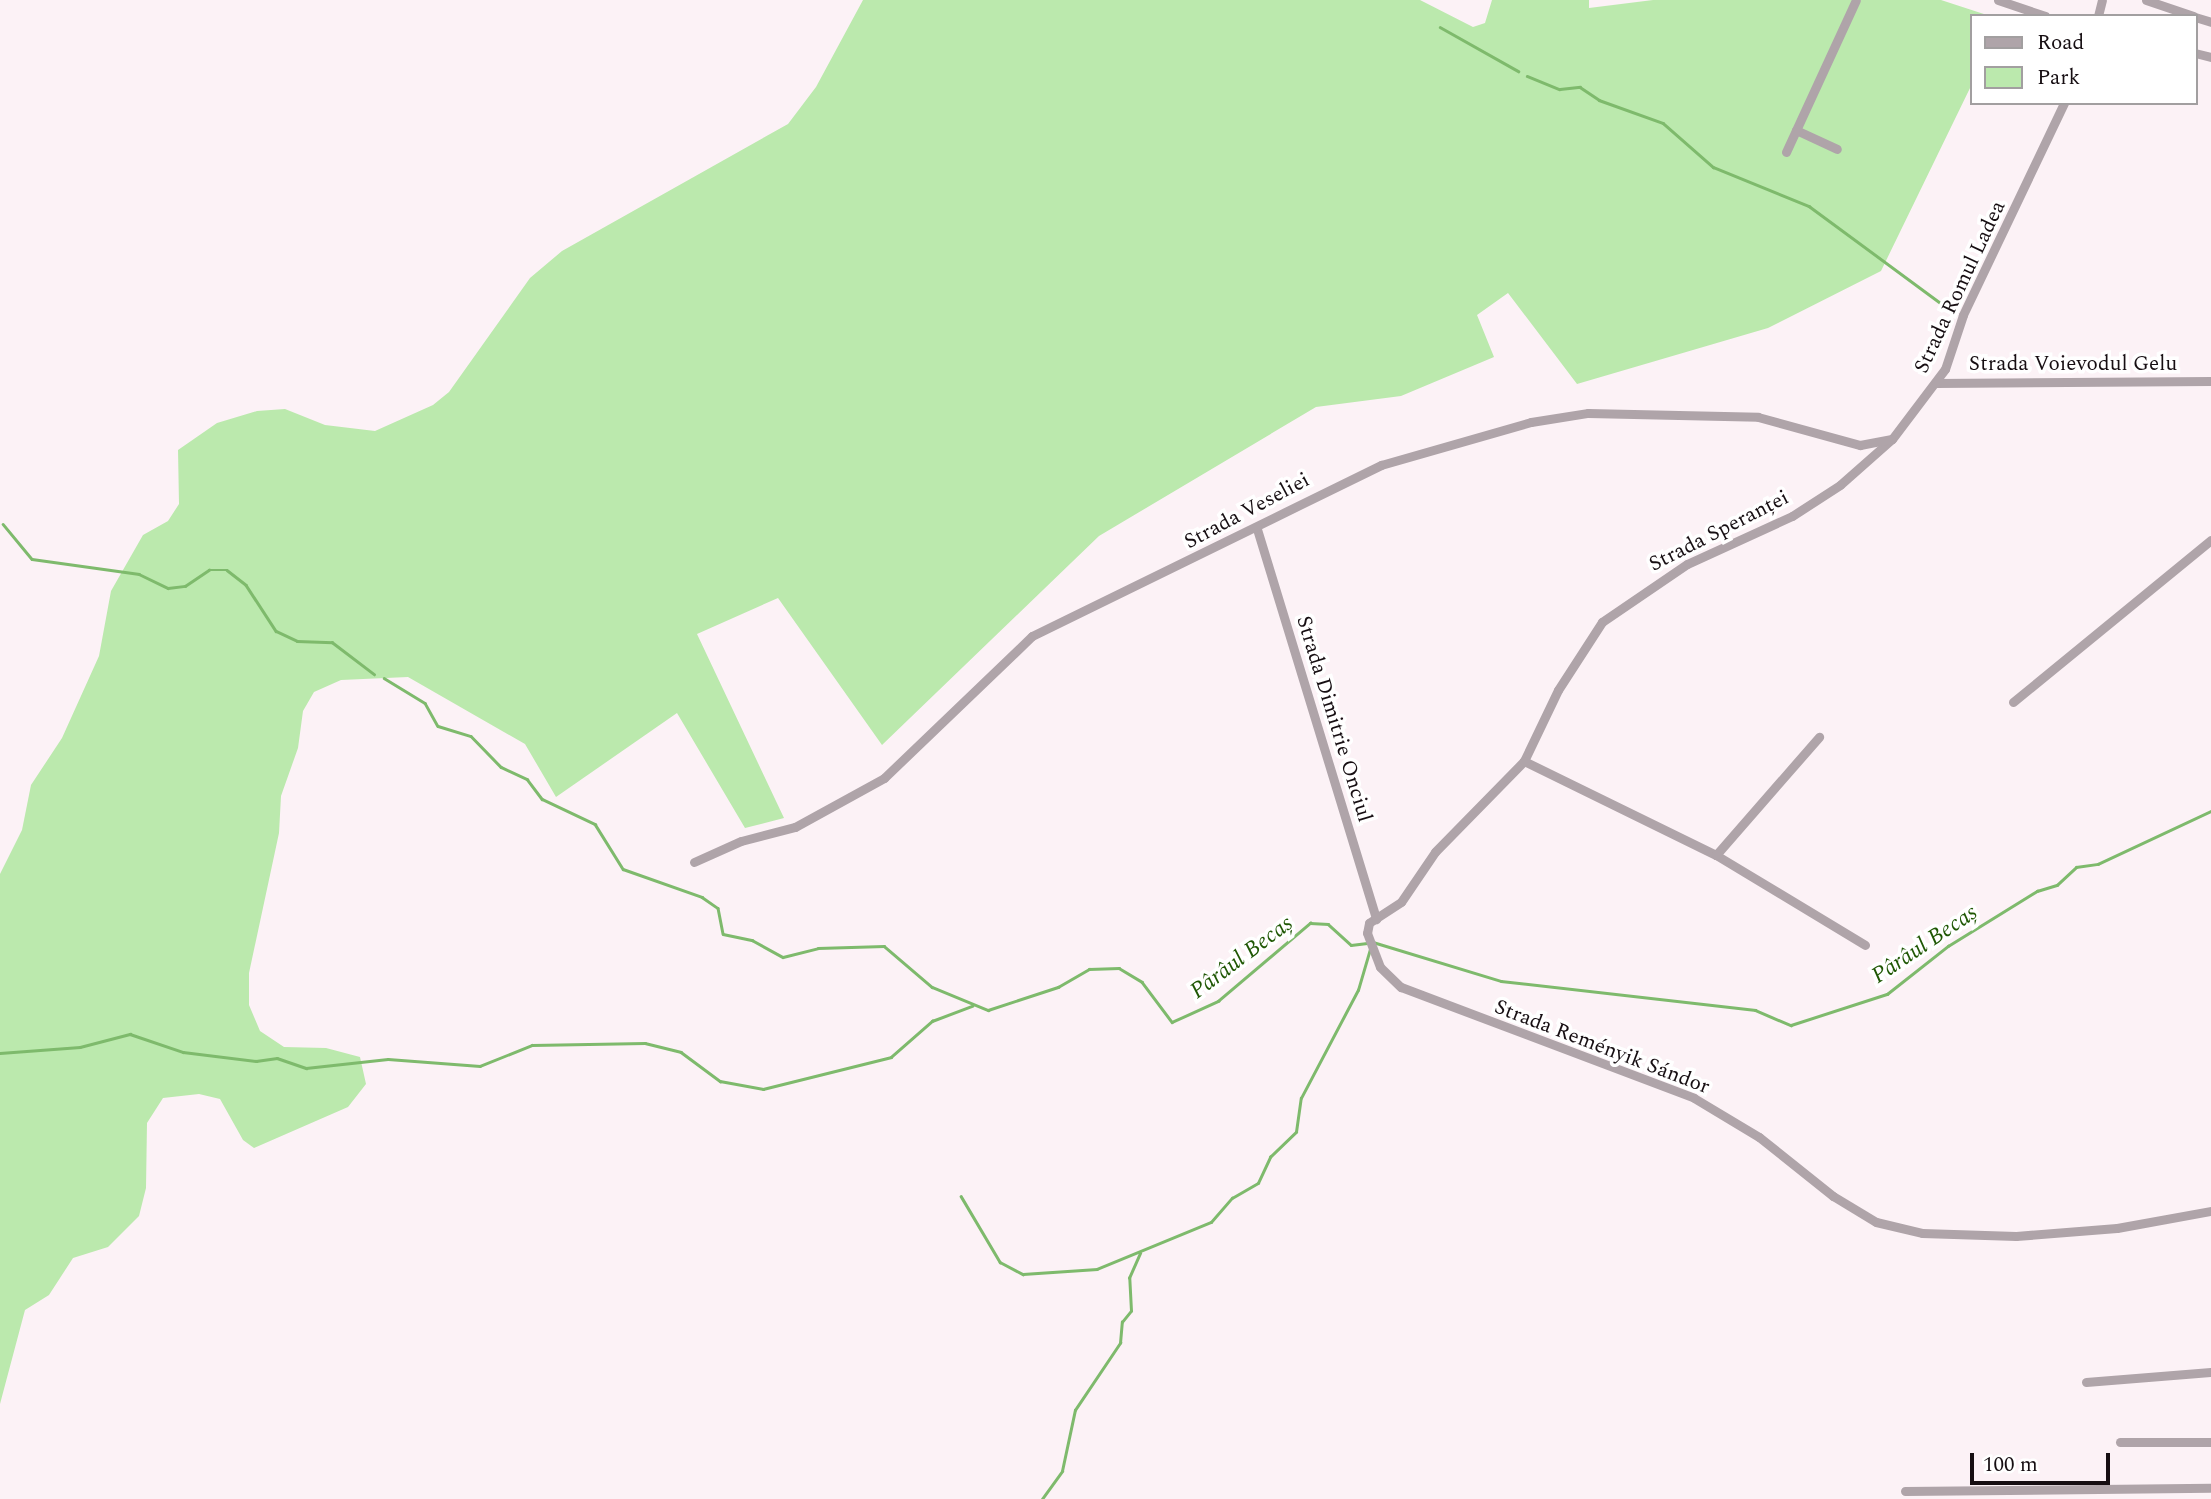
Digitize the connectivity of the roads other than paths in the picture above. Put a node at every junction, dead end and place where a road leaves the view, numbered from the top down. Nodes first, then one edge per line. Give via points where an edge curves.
1 (1856, 0) edge
2 (2146, 0) edge
3 (2003, 1) edge
4 (2039, 14) edge
5 (2188, 14) edge
6 (2063, 105) edge
7 (1796, 130) junction
8 (1837, 149) dead end
9 (1786, 152) dead end
10 (2211, 381) edge
11 (1936, 383) junction
12 (1892, 439) junction
13 (1257, 529) junction
14 (2211, 540) edge
15 (2013, 702) dead end
16 (1819, 737) dead end
17 (1524, 761) junction
18 (1716, 855) junction
19 (694, 862) dead end
20 (1372, 921) junction
21 (1865, 945) dead end
22 (2211, 1211) edge
23 (2211, 1372) edge
24 (2086, 1382) dead end
25 (2120, 1442) dead end
26 (2211, 1442) edge
27 (2211, 1488) edge
28 (1905, 1491) dead end

1 - 7 street
2 - 5 street
3 - 4 street
6 - 11 street, Strada Romul Ladea
7 - 8 street
7 - 9 street
10 - 11 street, Strada Voievodul Gelu
11 - 12 street, Strada Romul Ladea
12 - 13 street, Strada Veseliei via 1860,445 1758,417 1559,416 1381,466 1337,483
12 - 17 street, Strada Speranței via 1840,485 1792,516 1696,559 1613,611 1579,651
13 - 19 street, Strada Veseliei via 1032,636 884,778 861,793 795,827 741,841
13 - 20 street, Strada Dimitrie Onciul
14 - 15 street
16 - 18 street
17 - 18 street
17 - 20 street, Strada Speranței via 1435,852 1401,902
18 - 21 street
20 - 22 street, Strada Reményik Sándor via 1372,953 1401,986 1694,1098 1759,1137 1833,1196 1876,1222 1922,1233 2016,1236 2117,1228
23 - 24 street
25 - 26 street
27 - 28 street

